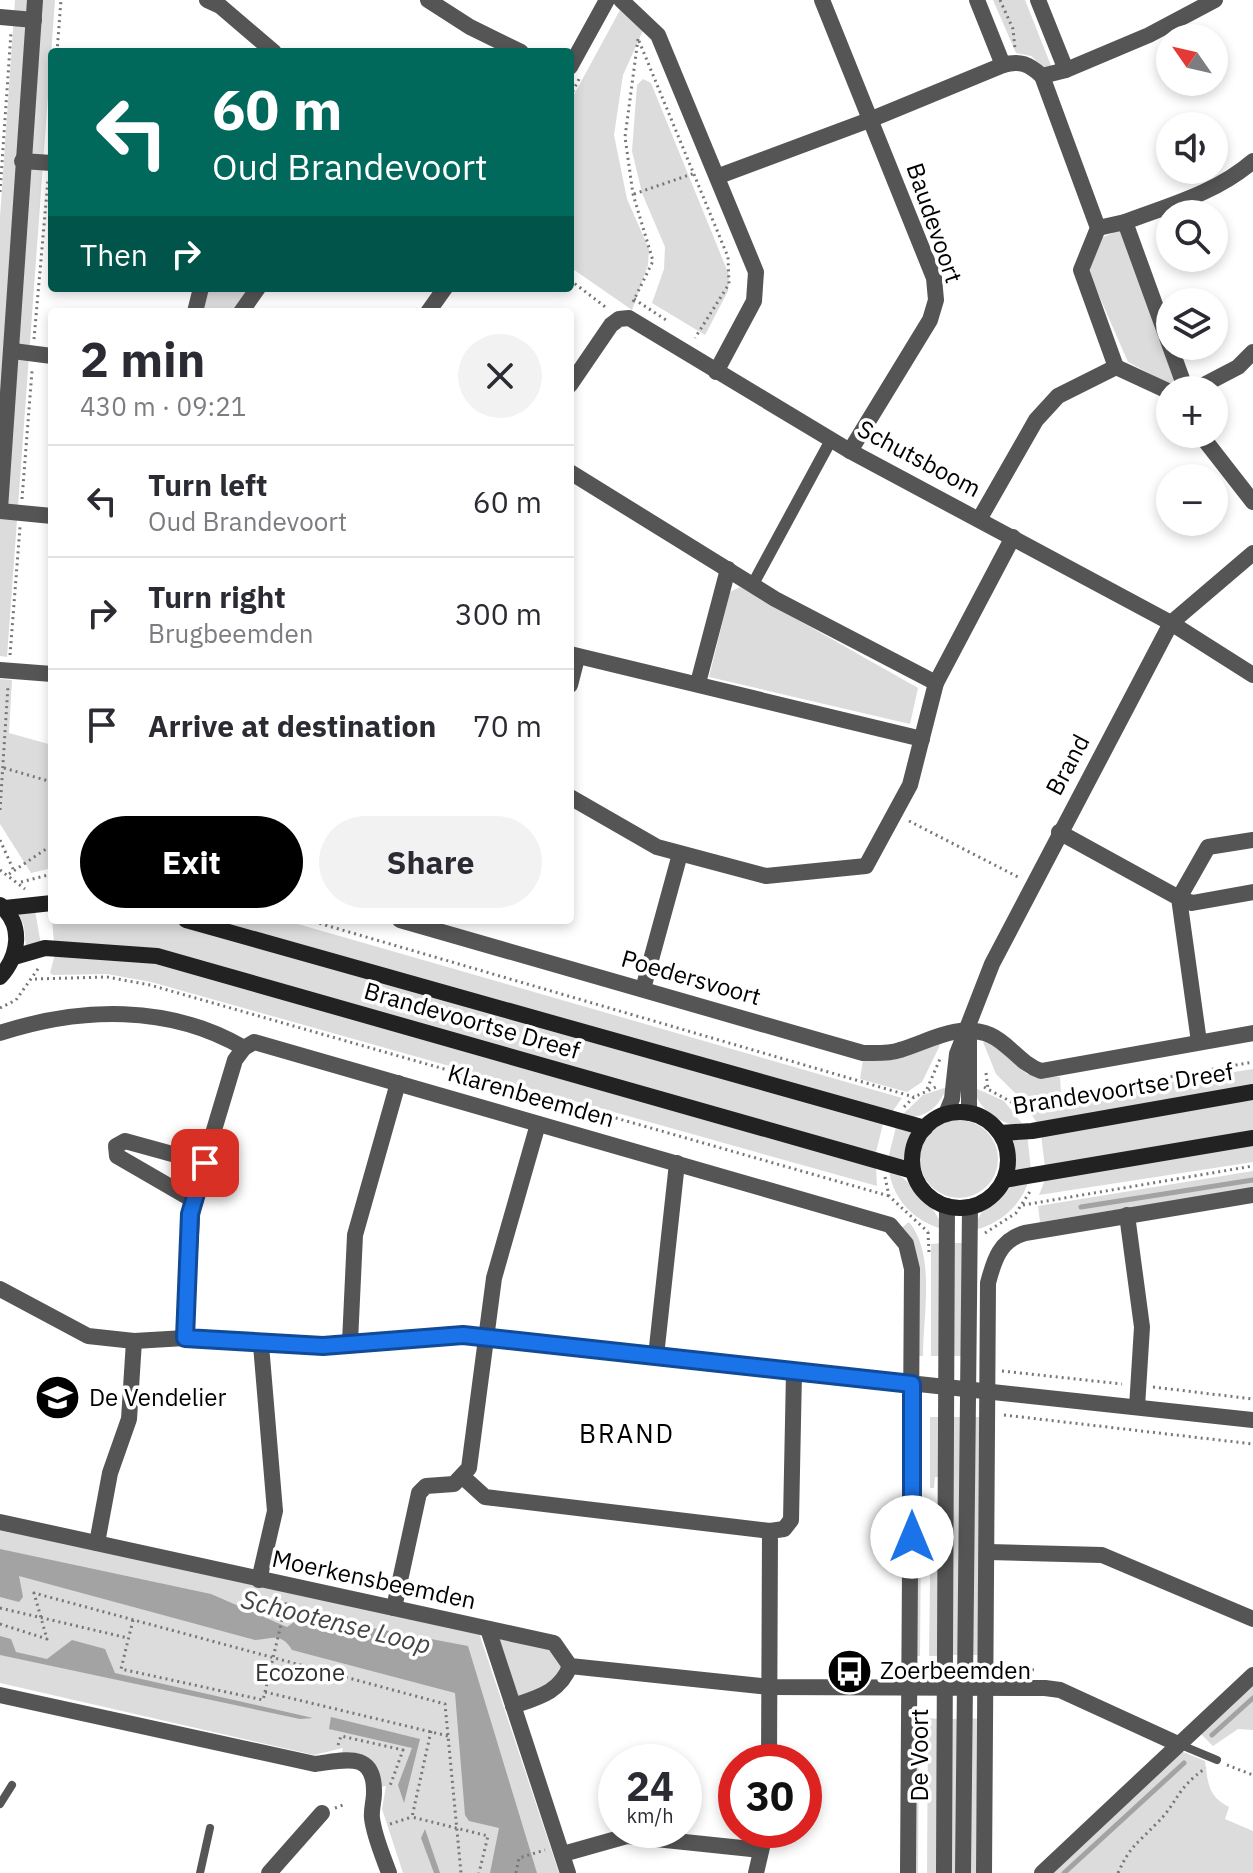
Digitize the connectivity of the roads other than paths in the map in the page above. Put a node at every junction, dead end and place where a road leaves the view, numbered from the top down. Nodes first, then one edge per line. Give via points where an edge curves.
1 (35, 0) edge
2 (207, 0) edge
3 (428, 0) edge
4 (607, 0) edge
5 (621, 0) edge
6 (822, 0) edge
7 (977, 0) edge
8 (1038, 0) edge
9 (1215, 0) edge
10 (6, 18) edge
11 (34, 20) junction
12 (269, 48) edge
13 (513, 48) edge
14 (574, 60) edge
15 (1009, 63) junction
16 (1066, 70) junction
17 (1042, 76) junction
18 (872, 119) junction
19 (22, 161) junction
20 (1253, 161) edge
21 (48, 163) edge
22 (719, 176) junction
23 (1125, 222) junction
24 (1098, 228) junction
25 (13, 351) junction
26 (1253, 352) edge
27 (48, 356) edge
28 (1116, 367) junction
29 (716, 372) junction
30 (1181, 376) edge
31 (1221, 376) edge
32 (574, 380) edge
33 (1156, 386) edge
34 (831, 440) junction
35 (1211, 448) edge
36 (850, 451) junction
37 (2, 453) edge
38 (574, 474) edge
39 (1253, 502) edge
40 (0, 510) edge
41 (48, 516) edge
42 (980, 518) junction
43 (1013, 537) junction
44 (1253, 553) edge
45 (728, 569) junction
46 (753, 584) junction
47 (1171, 623) junction
48 (574, 656) edge
49 (4, 670) edge
50 (48, 674) edge
51 (1253, 675) edge
52 (698, 683) junction
53 (936, 683) junction
54 (922, 739) junction
55 (574, 799) edge
56 (1059, 832) junction
57 (1253, 840) edge
58 (680, 854) junction
59 (1253, 892) edge
60 (1179, 898) junction
61 (48, 903) edge
62 (2, 907) edge
63 (200, 924) edge
64 (414, 924) edge
65 (14, 957) junction
66 (0, 977) edge
67 (643, 989) junction
68 (969, 1030) junction
69 (0, 1033) edge
70 (1253, 1033) edge
71 (1199, 1042) junction
72 (244, 1048) junction
73 (398, 1083) junction
74 (1253, 1092) edge
75 (969, 1113) junction
76 (946, 1114) junction
77 (538, 1124) junction
78 (925, 1128) junction
79 (1000, 1133) junction
80 (1253, 1138) edge
81 (205, 1163) junction
82 (677, 1163) junction
83 (913, 1171) junction
84 (1004, 1180) junction
85 (1253, 1195) edge
86 (193, 1200) junction
87 (947, 1206) junction
88 (970, 1207) junction
89 (1127, 1215) junction
90 (0, 1289) edge
91 (485, 1337) junction
92 (185, 1338) junction
93 (134, 1341) junction
94 (350, 1342) junction
95 (261, 1345) junction
96 (656, 1356) junction
97 (794, 1372) junction
98 (912, 1384) junction
99 (948, 1387) junction
100 (967, 1389) junction
101 (988, 1391) junction
102 (1137, 1407) junction
103 (1253, 1420) edge
104 (463, 1477) junction
105 (0, 1522) edge
106 (770, 1531) junction
107 (97, 1543) junction
108 (988, 1552) junction
109 (259, 1580) junction
110 (394, 1608) junction
111 (1253, 1619) edge
112 (488, 1629) junction
113 (570, 1666) junction
114 (1253, 1675) edge
115 (770, 1687) junction
116 (986, 1688) junction
117 (911, 1689) junction
118 (944, 1689) junction
119 (965, 1689) junction
120 (0, 1695) edge
121 (513, 1706) junction
122 (769, 1744) edge
123 (1178, 1744) junction
124 (1217, 1760) road end
125 (12, 1785) dead end
126 (0, 1804) edge
127 (322, 1813) dead end
128 (210, 1828) dead end
129 (761, 1850) joint
130 (563, 1854) junction
131 (200, 1873) edge
132 (269, 1873) edge
133 (389, 1873) edge
134 (568, 1873) edge
135 (756, 1873) edge
136 (908, 1873) edge
137 (944, 1873) edge
138 (963, 1873) edge
139 (984, 1873) edge
140 (1042, 1873) edge

1 - 11 street
2 - 12 street
3 - 13 street
4 - 14 street
5 - 22 street via 658,35
6 - 18 street, Baudevoort
7 - 15 street
8 - 16 street
9 - 16 street
10 - 11 street
11 - 19 street
15 - 17 street via 1031,65
15 - 18 street
16 - 17 street
17 - 24 street
18 - 22 street
18 - 36 street, Baudevoort via 934,278 936,300 930,320
19 - 21 street
19 - 25 street
20 - 23 street via 1232,180
22 - 29 street via 758,285
23 - 24 street
23 - 30 street
24 - 28 street via 1081,270
25 - 27 street
25 - 37 street
26 - 31 street
28 - 33 street
28 - 42 street via 1058,396 1036,420
29 - 32 street, Schutsboom via 624,318
29 - 34 street, Schutsboom
34 - 36 street, Schutsboom
34 - 46 street
35 - 39 street
36 - 42 street, Schutsboom
37 - 40 street
38 - 45 street
40 - 41 street
42 - 43 street, Schutsboom
43 - 47 street, Schutsboom
43 - 53 street
44 - 47 street, Brand
45 - 46 street
45 - 52 street
46 - 53 street
47 - 51 street, Schutsboom
47 - 56 street, Brand
48 - 52 street
49 - 50 street
52 - 54 street
53 - 54 street
54 - 58 street via 910,785 866,866 766,876
55 - 58 street via 657,847
56 - 60 street
56 - 68 street, Brand via 992,964
57 - 60 street via 1208,847
58 - 67 street
59 - 60 street via 1192,903
60 - 71 street
61 - 62 main road
62 - 65 main road via 16,931
63 - 78 main road, Brandevoortse Dreef
64 - 67 street, Poedersvoort
65 - 66 main road
65 - 83 main road, Brandevoortse Dreef via 45,948 157,956
67 - 68 street, Poedersvoort via 863,1053 898,1051
68 - 71 street via 993,1036 1041,1071
68 - 75 street, Brand
68 - 76 street, Brand via 957,1054
69 - 72 street, Klarenbeemden via 42,1019 115,1012 211,1033
70 - 71 street
72 - 73 street, Klarenbeemden via 254,1042
72 - 81 street via 235,1060
73 - 77 street, Klarenbeemden
73 - 94 street via 355,1235
74 - 79 main road, Brandevoortse Dreef
75 - 76 main road
75 - 79 main road
76 - 78 main road
77 - 82 street, Klarenbeemden
77 - 91 street via 494,1278
78 - 83 main road via 916,1141
79 - 84 main road via 1007,1148
80 - 84 main road
81 - 86 street
81 - 86 street via 125,1141 116,1146 117,1156
82 - 96 street
82 - 98 street, Klarenbeemden via 878,1220 895,1230 910,1254 912,1269
83 - 87 main road via 926,1193
84 - 88 main road via 984,1201
85 - 89 street
86 - 92 street
87 - 88 main road
87 - 99 street, De Voort
88 - 100 street, De Voort
89 - 101 street via 1025,1233 1009,1239 996,1255 988,1283
89 - 102 street via 1142,1327
90 - 93 street via 88,1336
91 - 94 street
91 - 96 street
91 - 104 street via 469,1468
92 - 93 street
92 - 95 street
93 - 107 street via 129,1419 110,1473
94 - 95 street
95 - 109 street via 275,1511
96 - 97 street
97 - 98 street
97 - 106 street via 791,1520 784,1529
98 - 99 street
98 - 117 street
99 - 100 street
99 - 118 street, De Voort
100 - 101 street
100 - 119 street, De Voort
101 - 102 street
101 - 108 street
102 - 103 street
104 - 106 street via 485,1497
104 - 110 street via 454,1484 426,1486 419,1493
105 - 107 street, Moerkensbeemden
106 - 115 street
107 - 109 street, Moerkensbeemden
108 - 111 street via 1102,1555
108 - 116 street
109 - 110 street, Moerkensbeemden
110 - 112 street, Moerkensbeemden
112 - 113 street via 554,1643
112 - 121 street, Moerkensbeemden
113 - 115 street
113 - 121 street via 552,1692
114 - 123 street
115 - 117 street
115 - 122 street
116 - 119 street
116 - 123 street via 1060,1690
116 - 139 street
117 - 118 street
117 - 136 street
118 - 119 street
118 - 137 street, De Voort
119 - 138 street, De Voort
120 - 133 street via 315,1764 358,1761 374,1780 372,1817
121 - 130 street, Moerkensbeemden
123 - 124 lane
123 - 140 street
125 - 126 lane
127 - 132 street
128 - 131 lane
129 - 130 street via 627,1836
129 - 135 street
130 - 134 street, Moerkensbeemden

